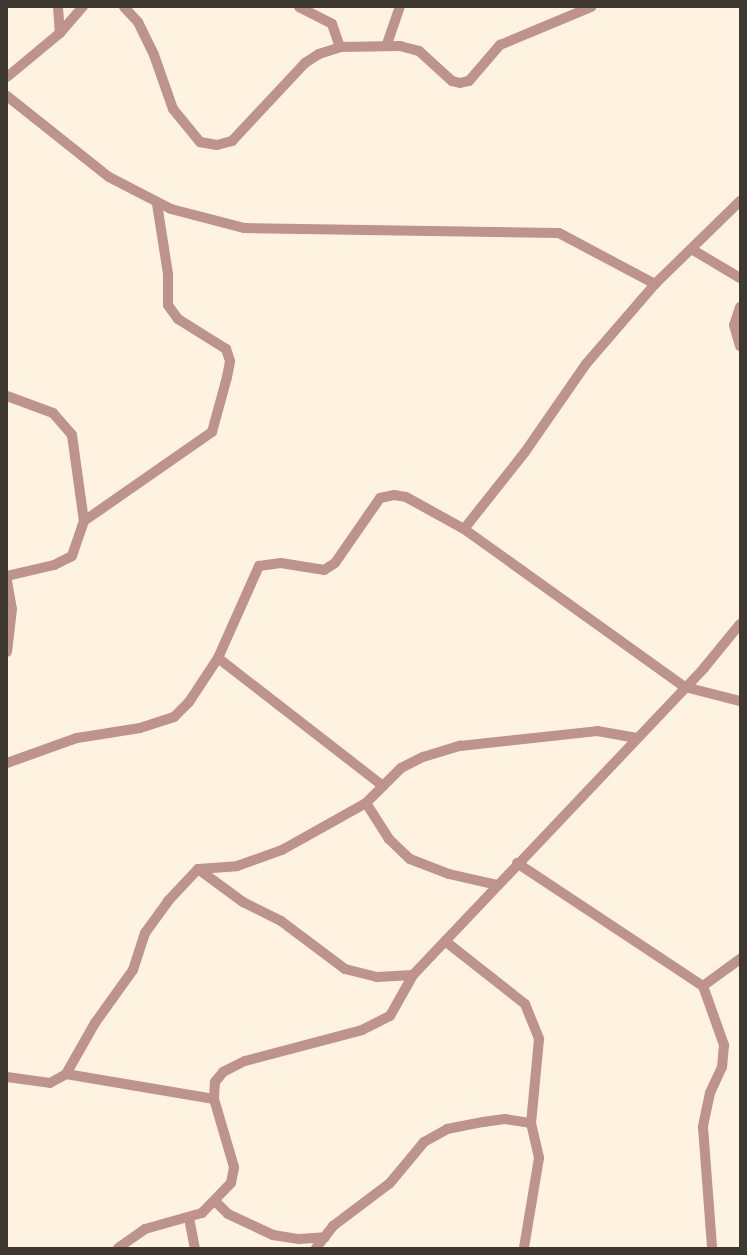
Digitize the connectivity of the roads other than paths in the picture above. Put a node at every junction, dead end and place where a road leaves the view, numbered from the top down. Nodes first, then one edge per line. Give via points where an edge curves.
1 (58, 7) edge
2 (83, 7) edge
3 (124, 7) edge
4 (299, 7) edge
5 (400, 7) edge
6 (591, 7) edge
7 (60, 33) junction
8 (387, 44) junction
9 (340, 47) junction
10 (7, 78) edge
11 (7, 96) edge
12 (740, 201) edge
13 (157, 204) junction
14 (693, 250) junction
15 (740, 278) edge
16 (655, 284) junction
17 (740, 306) edge
18 (740, 346) edge
19 (7, 396) edge
20 (84, 520) junction
21 (464, 529) junction
22 (7, 576) edge
23 (7, 581) edge
24 (740, 624) edge
25 (7, 652) edge
26 (218, 658) junction
27 (685, 687) junction
28 (740, 701) edge
29 (635, 738) junction
30 (7, 763) edge
31 (383, 786) junction
32 (366, 803) junction
33 (517, 863) junction
34 (198, 869) junction
35 (497, 884) junction
36 (445, 941) junction
37 (740, 959) edge
38 (413, 975) junction
39 (703, 986) junction
40 (66, 1074) junction
41 (7, 1077) edge
42 (214, 1099) junction
43 (531, 1123) junction
44 (216, 1202) junction
45 (189, 1218) junction
46 (325, 1237) junction
47 (118, 1248) edge
48 (195, 1248) edge
49 (316, 1248) edge
50 (524, 1248) edge
51 (712, 1248) edge

1 - 7 street
2 - 7 street
3 - 9 street via 138,22 154,55 173,109 200,142 217,145 232,141 305,62
4 - 9 street via 332,24
5 - 8 street
6 - 8 street via 500,45 469,81 460,83 452,81 419,51
7 - 10 street
8 - 9 street
11 - 13 street via 108,177
12 - 14 street
13 - 16 street via 244,228 559,233
13 - 20 street via 168,274 168,305 178,319 226,349 230,361 227,377 212,432
14 - 15 street
14 - 16 street
16 - 21 street via 586,364 525,452
17 - 18 street via 734,325
19 - 20 street via 53,413 72,435
20 - 22 street via 72,556 54,565
21 - 26 street via 406,497 380,498 335,563 324,570 281,563 259,566
21 - 27 street
23 - 25 street via 12,609
24 - 27 street
26 - 30 street via 189,702 174,717 140,728 77,738
26 - 31 street
27 - 28 street
27 - 29 street
29 - 31 street via 597,731 460,746 401,768
29 - 33 street
31 - 32 street
32 - 34 street via 261,860 237,866
32 - 35 street via 389,839 410,859 449,874
33 - 35 street
33 - 39 street
34 - 38 street via 243,902 281,921 344,969 377,976
34 - 40 street via 168,901 144,933 132,970 95,1023
35 - 36 street
36 - 38 street
36 - 43 street via 525,1004 531,1015 539,1039
37 - 39 street
38 - 42 street via 390,1016 380,1024 245,1061 215,1082
39 - 51 street via 724,1045 722,1067 710,1093 703,1127
40 - 41 street via 50,1083
40 - 42 street
42 - 44 street via 234,1167 231,1183
43 - 46 street via 505,1119 447,1129 424,1142 390,1183 334,1226
43 - 50 street via 539,1158
44 - 45 street
44 - 46 street via 233,1216 273,1235 299,1239
45 - 47 street via 145,1229
45 - 48 street
46 - 49 street

